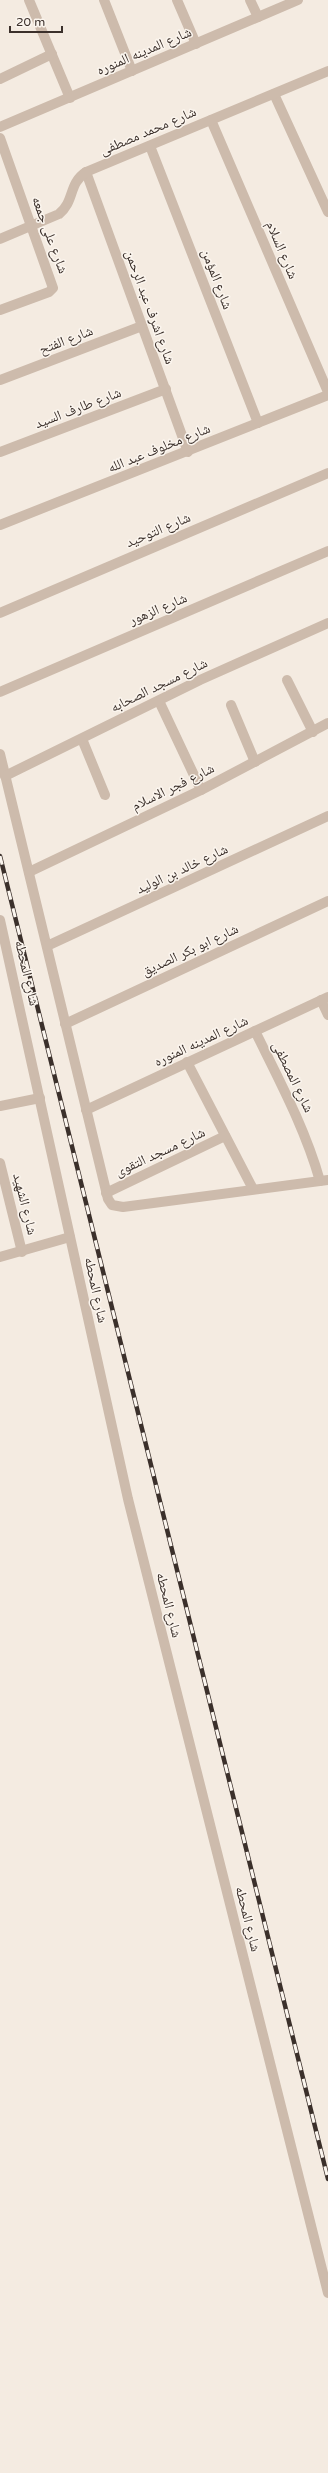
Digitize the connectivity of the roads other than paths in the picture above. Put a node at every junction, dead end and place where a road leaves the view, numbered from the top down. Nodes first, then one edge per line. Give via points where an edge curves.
1 (29, 0) edge
2 (104, 0) edge
3 (177, 0) edge
4 (250, 0) edge
5 (298, 0) edge
6 (258, 17) junction
7 (196, 44) junction
8 (52, 54) junction
9 (132, 71) junction
10 (328, 71) edge
11 (0, 79) edge
12 (274, 94) junction
13 (70, 98) junction
14 (211, 120) junction
15 (0, 127) edge
16 (0, 138) edge
17 (150, 146) junction
18 (3, 156) edge
19 (86, 172) junction
20 (328, 212) edge
21 (32, 226) junction
22 (0, 238) edge
23 (0, 310) edge
24 (142, 326) junction
25 (0, 380) edge
26 (166, 389) junction
27 (328, 393) edge
28 (258, 423) junction
29 (0, 452) edge
30 (188, 452) junction
31 (328, 473) edge
32 (0, 525) edge
33 (328, 551) edge
34 (0, 613) edge
35 (328, 623) edge
36 (287, 680) dead end
37 (0, 692) edge
38 (159, 701) junction
39 (231, 705) dead end
40 (328, 723) edge
41 (312, 732) junction
42 (82, 739) junction
43 (0, 754) edge
44 (255, 762) junction
45 (5, 776) junction
46 (201, 790) junction
47 (105, 795) dead end
48 (328, 816) edge
49 (29, 872) junction
50 (328, 900) edge
51 (0, 920) edge
52 (3, 943) edge
53 (47, 946) junction
54 (325, 999) edge
55 (328, 1015) edge
56 (64, 1024) junction
57 (255, 1031) junction
58 (187, 1062) junction
59 (40, 1098) junction
60 (0, 1106) edge
61 (86, 1110) junction
62 (225, 1136) junction
63 (0, 1163) edge
64 (324, 1180) edge
65 (253, 1189) junction
66 (106, 1193) junction
67 (70, 1237) junction
68 (22, 1252) junction
69 (0, 1257) edge
70 (328, 2293) edge

1 - 8 street
2 - 9 street
3 - 7 street
4 - 6 street
5 - 6 street, شارع المدينه المنوره
6 - 7 street, شارع المدينه المنوره
7 - 9 street, شارع المدينه المنوره
8 - 11 street
8 - 13 street
9 - 13 street, شارع المدينه المنوره
10 - 12 street, شارع محمد مصطفى
12 - 14 street, شارع محمد مصطفى
12 - 20 street
13 - 15 street, شارع المدينه المنوره
14 - 17 street, شارع محمد مصطفى
14 - 27 street, شارع السلام
16 - 18 street, شارع على جمعه
17 - 19 street, شارع محمد مصطفى
17 - 28 street, شارع المؤمن
18 - 21 street, شارع على جمعه
19 - 21 street, شارع محمد مصطفى via 74,183 66,209
19 - 24 street, شارع اشرف عبد الرحمن
21 - 22 street, شارع محمد مصطفى
21 - 23 street, شارع على جمعه via 53,288 49,292
24 - 25 street, شارع الفتح
24 - 26 street, شارع اشرف عبد الرحمن
26 - 29 street, شارع طارف السيد
26 - 30 street, شارع اشرف عبد الرحمن
27 - 28 street, شارع مخلوف عبد الله
28 - 30 street, شارع مخلوف عبد الله
30 - 32 street, شارع مخلوف عبد الله
31 - 34 street, شارع التوحيد
33 - 37 street, شارع الزهور
35 - 38 street, شارع مسجد الصحابه
36 - 41 street
38 - 42 street, شارع مسجد الصحابه
38 - 46 street
39 - 44 street
40 - 41 street, شارع فجر الاسلام
41 - 44 street, شارع فجر الاسلام
42 - 45 street, شارع مسجد الصحابه
42 - 47 street
43 - 45 street, شارع المحطه
44 - 46 street, شارع فجر الاسلام
45 - 49 street, شارع المحطه
46 - 49 street, شارع فجر الاسلام
48 - 53 street, شارع خالد بن الوليد
49 - 53 street, شارع المحطه
50 - 56 street, شارع ابو بكر الصديق
51 - 52 street, شارع المحطه
52 - 59 street, شارع المحطه
53 - 56 street, شارع المحطه
54 - 55 street
54 - 57 street, شارع المدينه المنوره
56 - 61 street, شارع المحطه
57 - 58 street, شارع المدينه المنوره
57 - 64 street, شارع المصطفى via 300,1122
58 - 61 street, شارع المدينه المنوره
58 - 62 street
59 - 60 street
59 - 67 street, شارع المحطه
61 - 66 street, شارع المحطه
62 - 65 street
62 - 66 street, شارع مسجد التقوى
63 - 68 street, شارع الشهيد
64 - 65 street, شارع المحطه
65 - 66 street, شارع المحطه via 117,1208 112,1205
67 - 68 street
67 - 70 street, شارع المحطه via 128,1499
68 - 69 street

